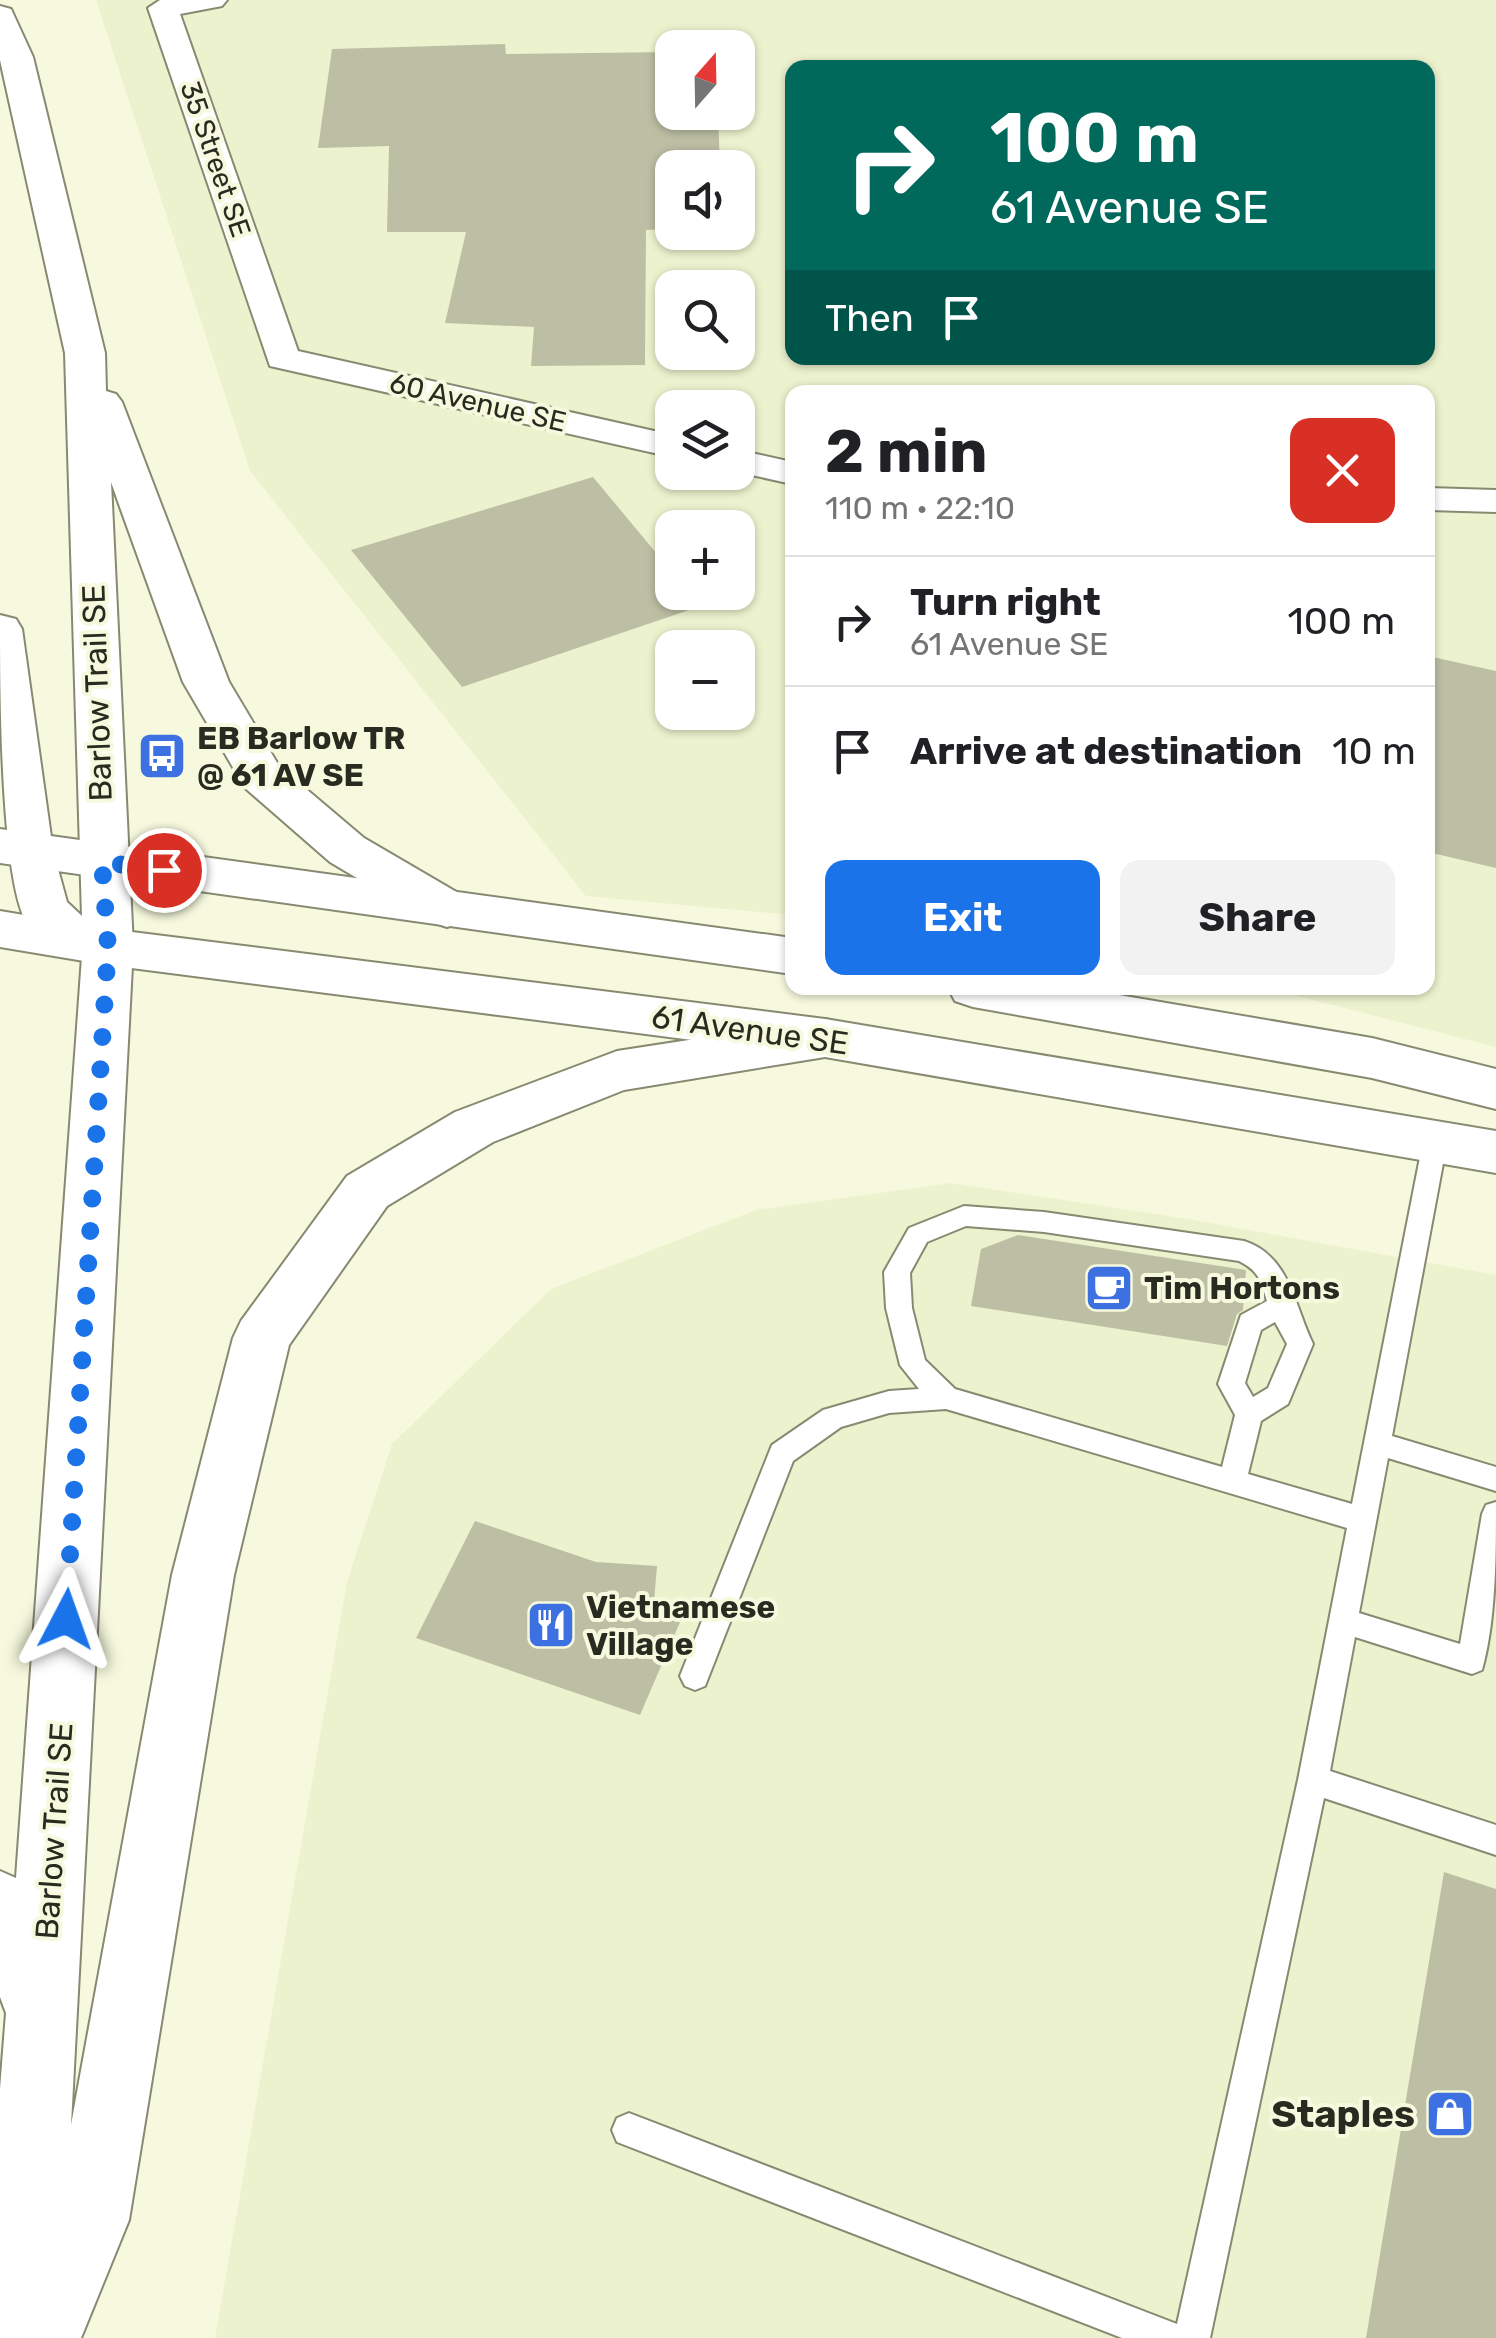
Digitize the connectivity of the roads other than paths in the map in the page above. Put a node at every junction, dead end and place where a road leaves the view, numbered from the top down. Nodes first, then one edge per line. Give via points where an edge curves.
1 (212, 0) edge
2 (161, 4) edge
3 (0, 16) edge
4 (85, 353) junction
5 (283, 358) joint
6 (655, 442) edge
7 (755, 465) edge
8 (785, 471) edge
9 (1435, 499) edge
10 (1496, 501) edge
11 (0, 629) edge
12 (14, 849) edge
13 (102, 862) junction
14 (447, 909) junction
15 (0, 929) edge
16 (108, 947) junction
17 (785, 955) edge
18 (1013, 995) edge
19 (825, 1038) junction
20 (1496, 1090) edge
21 (1435, 1142) junction
22 (1496, 1152) edge
23 (1282, 1306) junction
24 (946, 1398) junction
25 (1249, 1414) junction
26 (1378, 1443) junction
27 (1496, 1479) edge
28 (1232, 1482) junction
29 (1496, 1514) edge
30 (1363, 1520) junction
31 (1344, 1621) junction
32 (695, 1676) dead end
33 (1313, 1780) junction
34 (1496, 1840) edge
35 (0, 1906) edge
36 (42, 2015) junction
37 (629, 2130) dead end
38 (18, 2338) edge
39 (42, 2338) edge
40 (1168, 2338) edge
41 (1192, 2338) edge

1 - 2 street, 35 Street SE
2 - 5 street, 35 Street SE
3 - 4 main road, Barlow Trail SE via 16,57
4 - 13 main road, Barlow Trail SE
4 - 14 main road via 206,682 262,776 347,850
5 - 6 street, 60 Avenue SE
7 - 8 street
9 - 10 street
11 - 12 main road
12 - 13 main road
12 - 16 main road via 44,910 66,930
13 - 14 main road
13 - 16 main road, Barlow Trail SE
14 - 17 main road
15 - 16 main road, 61 Avenue SE
16 - 19 main road, 61 Avenue SE
16 - 36 main road, Barlow Trail SE
18 - 20 main road via 1372,1058
19 - 21 main road, 61 Avenue SE
19 - 39 main road via 617,1071 474,1126 367,1191 262,1338 204,1575 91,2220
21 - 22 main road, 61 Avenue SE
21 - 26 lane
23 - 24 lane via 1277,1278 1244,1251 964,1216 918,1236 897,1272 913,1366
23 - 25 lane via 1300,1344 1278,1396
23 - 25 lane via 1250,1323 1240,1354 1232,1384
24 - 28 lane
24 - 32 lane via 889,1402 832,1418 782,1452
25 - 28 lane
26 - 27 lane
26 - 30 lane
28 - 30 lane
29 - 31 lane via 1472,1661
30 - 31 lane
31 - 33 lane
33 - 34 lane
33 - 41 lane
35 - 36 main road
36 - 38 main road, Barlow Trail SE
37 - 40 lane

